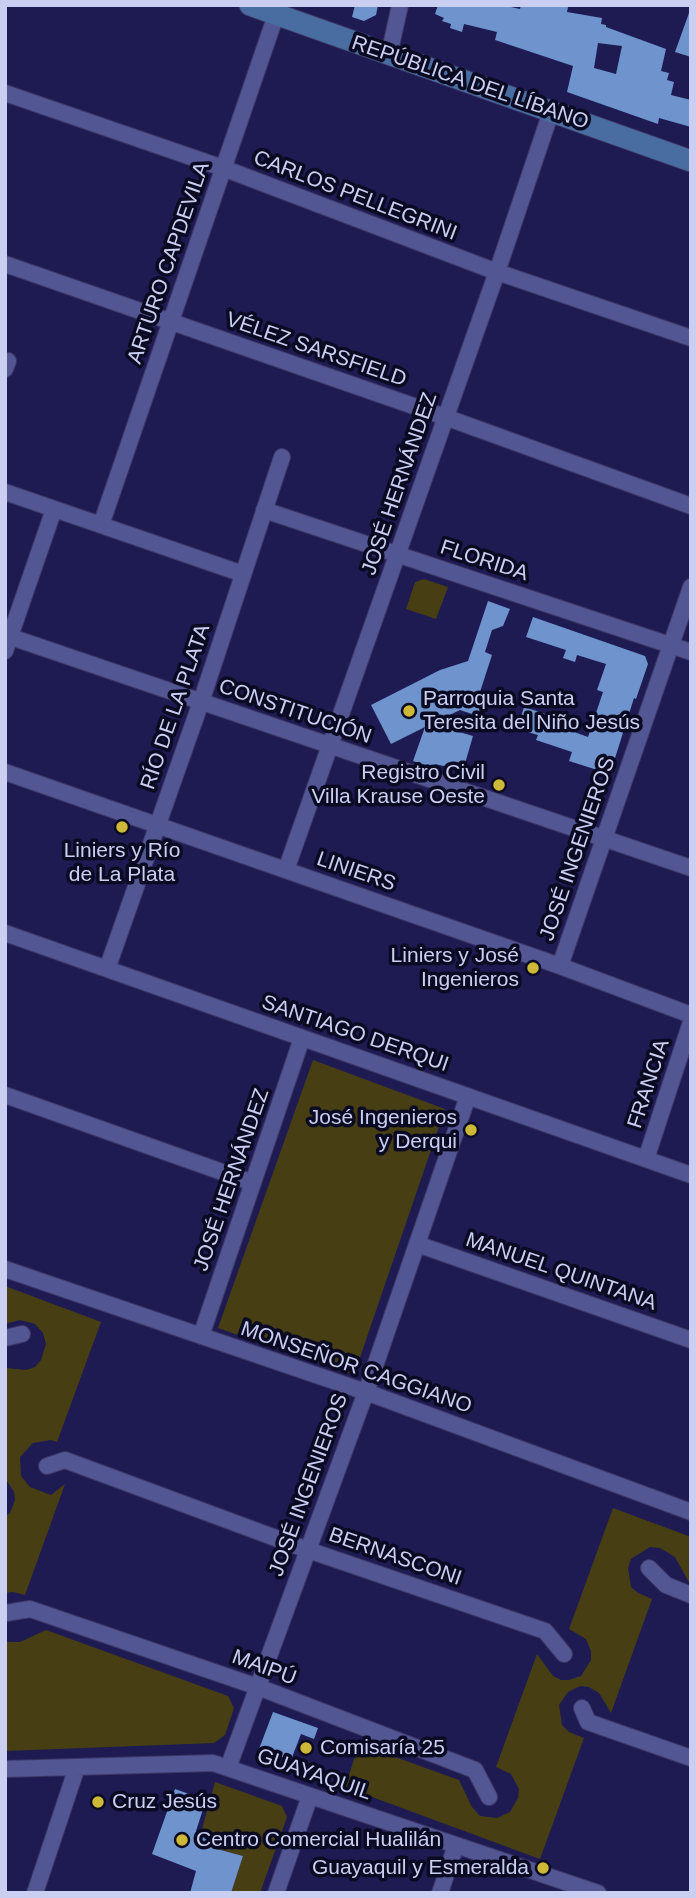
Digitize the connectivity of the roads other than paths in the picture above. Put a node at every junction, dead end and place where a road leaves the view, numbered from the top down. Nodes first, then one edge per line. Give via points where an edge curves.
1 (250, 5) edge
2 (400, 5) edge
3 (276, 15) junction
4 (389, 55) junction
5 (5, 93) edge
6 (551, 112) junction
7 (691, 161) edge
8 (223, 168) junction
9 (5, 264) edge
10 (497, 272) junction
11 (171, 322) junction
12 (691, 338) edge
13 (445, 417) junction
14 (282, 457) dead end
15 (5, 492) edge
16 (691, 506) edge
17 (54, 509) junction
18 (264, 510) junction
19 (101, 525) junction
20 (397, 554) junction
21 (243, 574) junction
22 (691, 587) edge
23 (7, 641) edge
24 (670, 645) junction
25 (691, 652) edge
26 (201, 702) junction
27 (329, 746) junction
28 (5, 772) edge
29 (158, 824) junction
30 (604, 839) junction
31 (691, 868) edge
32 (286, 870) junction
33 (5, 933) edge
34 (560, 966) junction
35 (107, 969) junction
36 (691, 1015) edge
37 (691, 1022) edge
38 (302, 1038) junction
39 (5, 1095) edge
40 (468, 1096) junction
41 (646, 1159) junction
42 (691, 1175) edge
43 (253, 1183) junction
44 (417, 1244) junction
45 (5, 1269) edge
46 (22, 1334) dead end
47 (201, 1336) junction
48 (5, 1338) edge
49 (691, 1340) edge
50 (366, 1392) junction
51 (47, 1466) dead end
52 (691, 1512) edge
53 (308, 1549) junction
54 (649, 1567) dead end
55 (691, 1595) edge
56 (6, 1613) edge
57 (564, 1654) dead end
58 (258, 1687) junction
59 (582, 1709) dead end
60 (691, 1758) edge
61 (77, 1767) junction
62 (228, 1768) junction
63 (5, 1769) edge
64 (310, 1796) junction
65 (489, 1797) dead end
66 (456, 1845) junction
67 (35, 1893) edge
68 (276, 1893) edge
69 (440, 1893) edge
70 (598, 1893) edge

1 - 3 main road, REPÚBLICA DEL LÍBANO
2 - 4 street
3 - 4 main road, REPÚBLICA DEL LÍBANO
3 - 8 street, ARTURO CAPDEVILA
4 - 6 main road, REPÚBLICA DEL LÍBANO
5 - 8 street, CARLOS PELLEGRINI
6 - 7 main road, REPÚBLICA DEL LÍBANO
6 - 10 street, JOSÉ HERNÁNDEZ
8 - 10 street, CARLOS PELLEGRINI
8 - 11 street, ARTURO CAPDEVILA
9 - 11 street, VÉLEZ SARSFIELD
10 - 12 street, CARLOS PELLEGRINI
10 - 13 street, JOSÉ HERNÁNDEZ
11 - 13 street, VÉLEZ SARSFIELD
11 - 19 street, ARTURO CAPDEVILA
13 - 16 street, VÉLEZ SARSFIELD
13 - 20 street, JOSÉ HERNÁNDEZ
14 - 18 street, RÍO DE LA PLATA
15 - 17 street
17 - 19 street
17 - 23 street
18 - 20 street, FLORIDA
18 - 21 street, RÍO DE LA PLATA
19 - 21 street
20 - 24 street, FLORIDA
20 - 27 street, JOSÉ HERNÁNDEZ
21 - 26 street, RÍO DE LA PLATA
22 - 24 street, JOSÉ INGENIEROS
23 - 26 street, CONSTITUCIÓN
24 - 25 street, FLORIDA
24 - 30 street, JOSÉ INGENIEROS
26 - 27 street, CONSTITUCIÓN
26 - 29 street, RÍO DE LA PLATA
27 - 30 street, CONSTITUCIÓN
27 - 32 street, JOSÉ HERNÁNDEZ
28 - 29 street, LINIERS
29 - 32 street, LINIERS
29 - 35 street, RÍO DE LA PLATA
30 - 31 street, CONSTITUCIÓN
30 - 34 street, JOSÉ INGENIEROS
32 - 34 street, LINIERS
33 - 35 street, SANTIAGO DERQUI
34 - 36 street, LINIERS
35 - 38 street, SANTIAGO DERQUI
37 - 41 street, FRANCIA
38 - 40 street, SANTIAGO DERQUI
38 - 43 street, JOSÉ HERNÁNDEZ
39 - 43 street
40 - 41 street, SANTIAGO DERQUI
40 - 44 street, JOSÉ INGENIEROS
41 - 42 street, SANTIAGO DERQUI
43 - 47 street, JOSÉ HERNÁNDEZ
44 - 49 street, MANUEL QUINTANA
44 - 50 street, JOSÉ INGENIEROS
45 - 47 street, MONSEÑOR CAGGIANO
46 - 48 street
47 - 50 street, MONSEÑOR CAGGIANO
50 - 52 street, MONSEÑOR CAGGIANO
50 - 53 street, JOSÉ INGENIEROS
51 - 53 street, BERNASCONI via 65,1460
53 - 57 street, BERNASCONI via 545,1631
53 - 58 street, JOSÉ INGENIEROS
54 - 55 street via 666,1585
56 - 58 street, MAIPÚ via 30,1609
58 - 62 street, JOSÉ INGENIEROS
58 - 65 street, MAIPÚ via 475,1770
59 - 60 street via 588,1722
61 - 62 street, GUAYAQUIL via 213,1763
61 - 63 street, GUAYAQUIL
61 - 67 street
62 - 64 street, GUAYAQUIL
64 - 66 street, GUAYAQUIL
64 - 68 street
66 - 69 street
66 - 70 street, GUAYAQUIL

